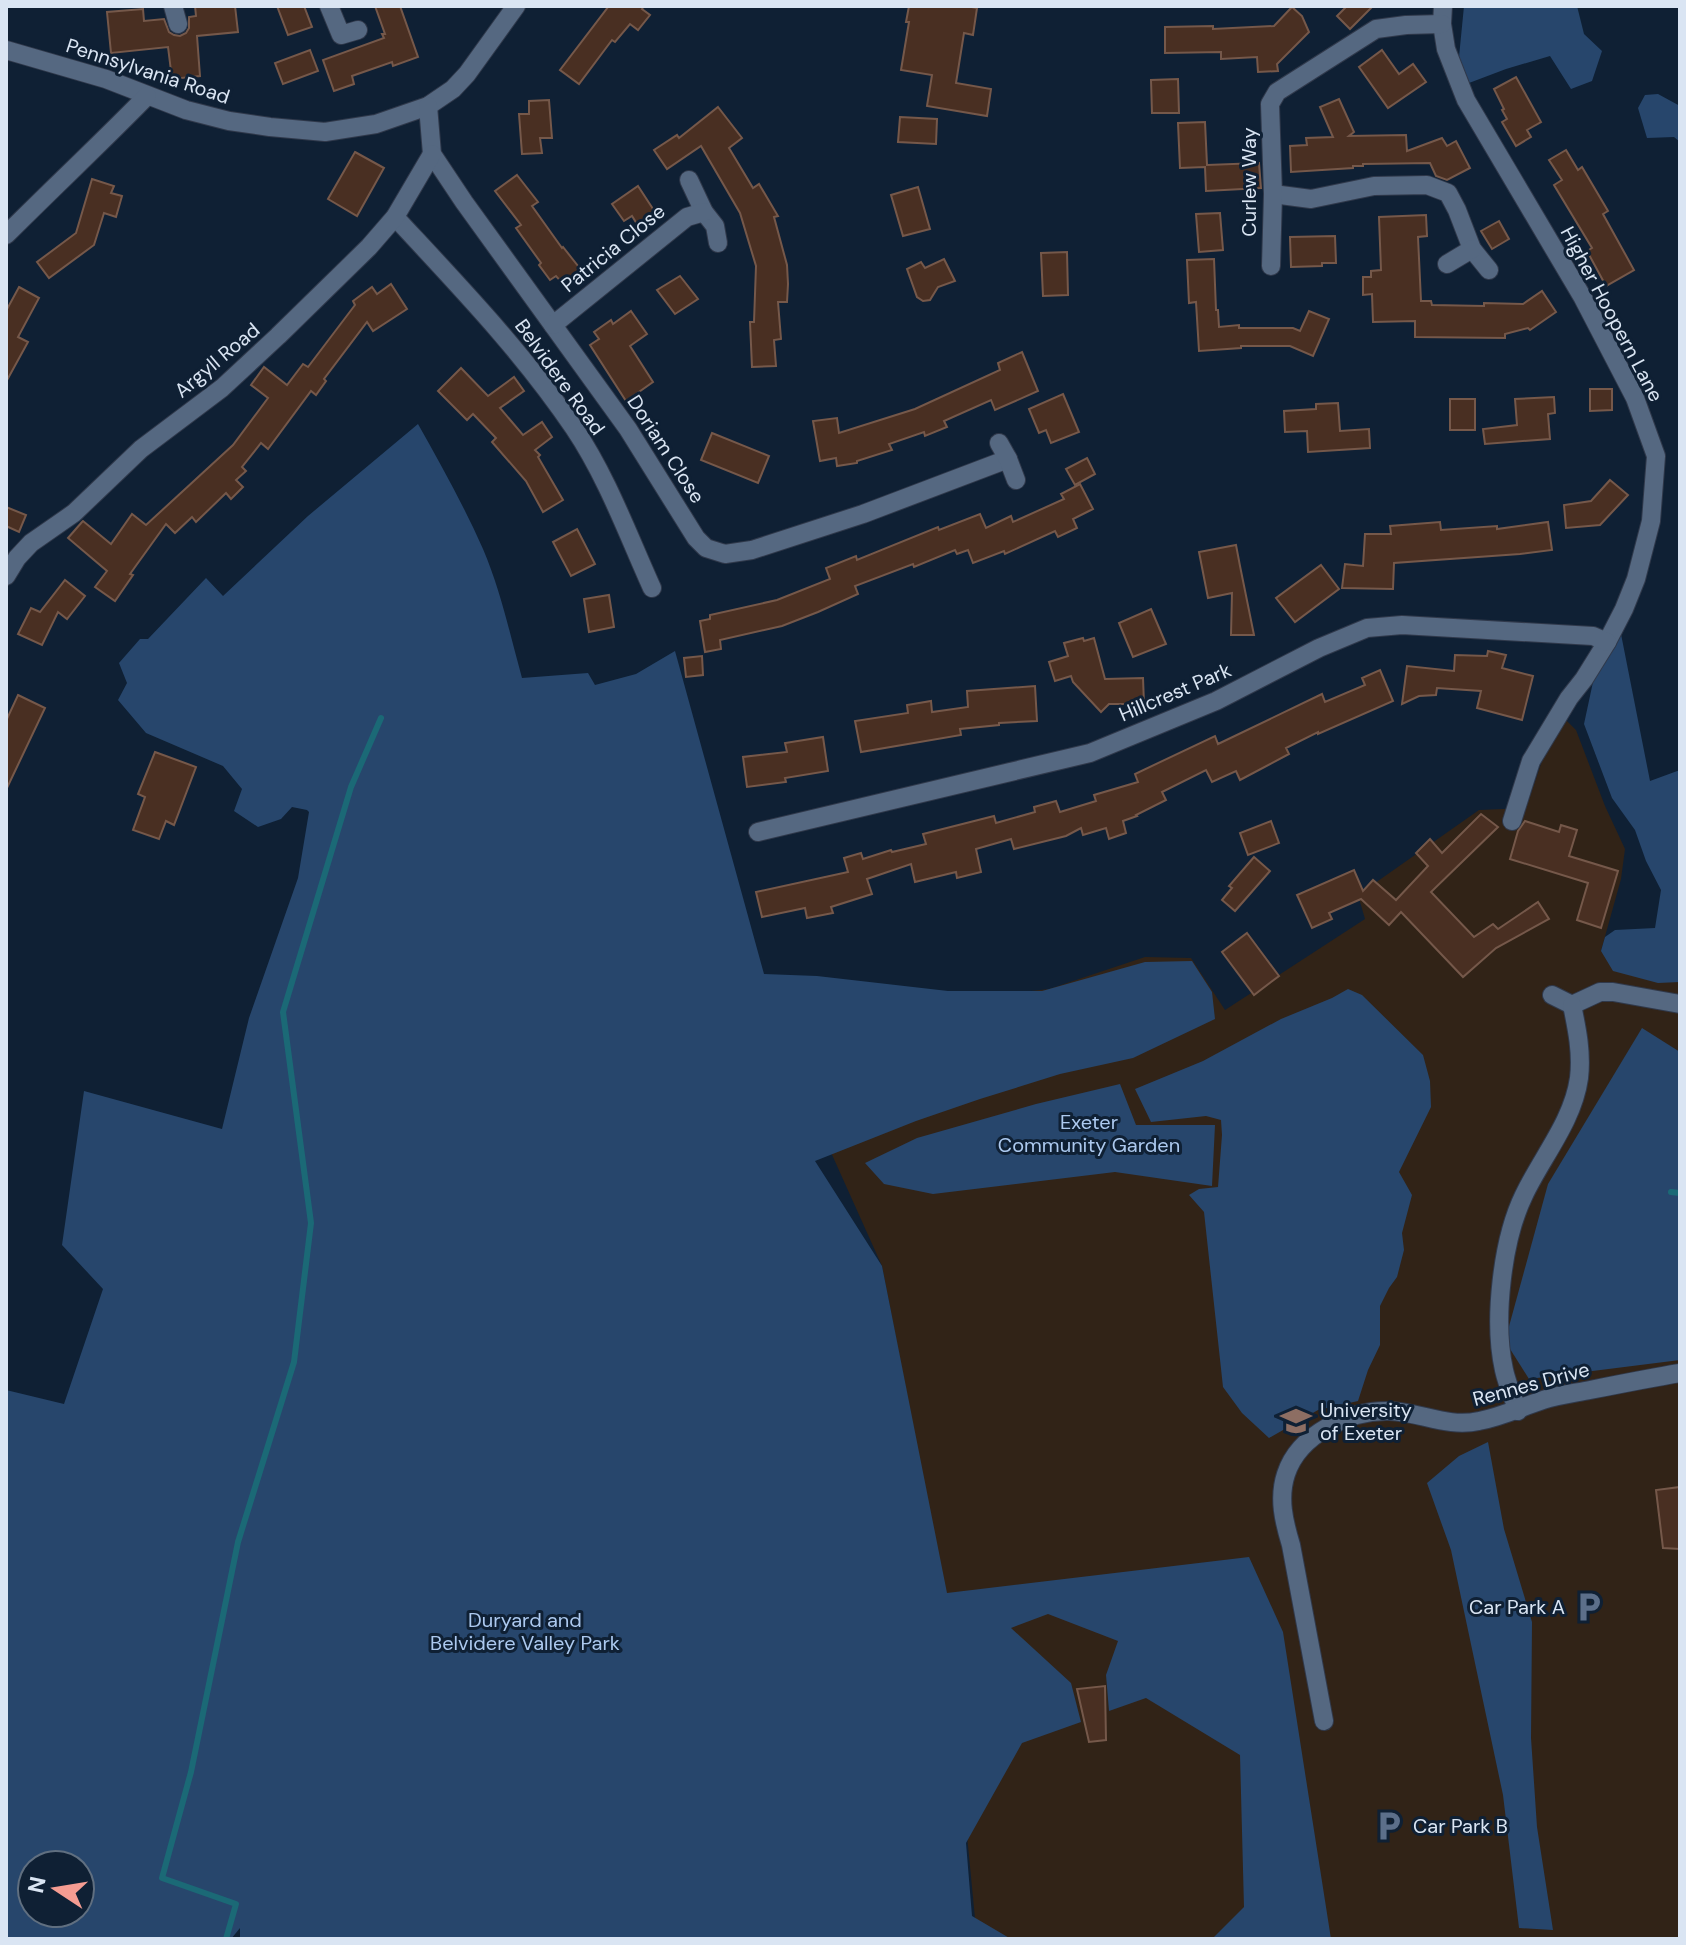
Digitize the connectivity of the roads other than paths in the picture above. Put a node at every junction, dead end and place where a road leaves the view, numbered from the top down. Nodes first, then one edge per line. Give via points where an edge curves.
1 (329, 6) edge
2 (516, 6) edge
3 (1443, 15) edge
4 (358, 30) dead end
5 (6, 50) edge
6 (147, 96) junction
7 (428, 106) junction
8 (432, 154) junction
9 (689, 180) dead end
10 (1273, 194) junction
11 (704, 212) junction
12 (395, 217) junction
13 (6, 235) edge
14 (718, 243) dead end
15 (1472, 249) junction
16 (1447, 264) dead end
17 (1271, 266) dead end
18 (1489, 270) dead end
19 (553, 325) junction
20 (1016, 480) dead end
21 (6, 576) edge
22 (652, 588) dead end
23 (1607, 642) junction
24 (1512, 821) dead end
25 (758, 832) dead end
26 (1552, 995) dead end
27 (1680, 1004) edge
28 (1572, 1005) junction
29 (1680, 1373) edge
30 (1518, 1411) junction
31 (1324, 1721) dead end

1 - 4 street via 341,35
2 - 7 street, Pennsylvania Road via 467,74
3 - 10 street, Curlew Way via 1376,29 1277,92 1270,104
3 - 23 street, Higher Hoopern Lane via 1446,49 1466,100 1583,298 1635,398 1656,456 1643,556
5 - 6 street, Pennsylvania Road
6 - 7 street, Pennsylvania Road via 229,121 325,132 376,124
6 - 13 street
7 - 8 street, Doriam Close
8 - 12 street, Argyll Road
8 - 19 street, Doriam Close
9 - 11 street
10 - 15 street via 1311,199 1374,186 1427,185 1448,193
10 - 17 street, Curlew Way
11 - 14 street via 715,226
11 - 19 street, Patricia Close via 687,217
12 - 21 street, Argyll Road via 222,388 31,543
12 - 22 street, Belvidere Road via 524,359 576,430
15 - 16 street
15 - 18 street
19 - 20 street, Doriam Close via 706,548 725,554 752,550 863,514 1003,451
23 - 24 street, Higher Hoopern Lane via 1531,761
23 - 25 street, Hillcrest Park via 1593,636 1402,625 1367,628 1216,701 1090,753
26 - 28 street
27 - 28 street via 1600,992
28 - 30 street via 1579,1041 1578,1082 1569,1112 1523,1195 1504,1263 1499,1327 1504,1370
29 - 30 street, Rennes Drive via 1544,1400
30 - 31 street, Rennes Drive via 1459,1424 1372,1412 1327,1428 1292,1461 1282,1518

